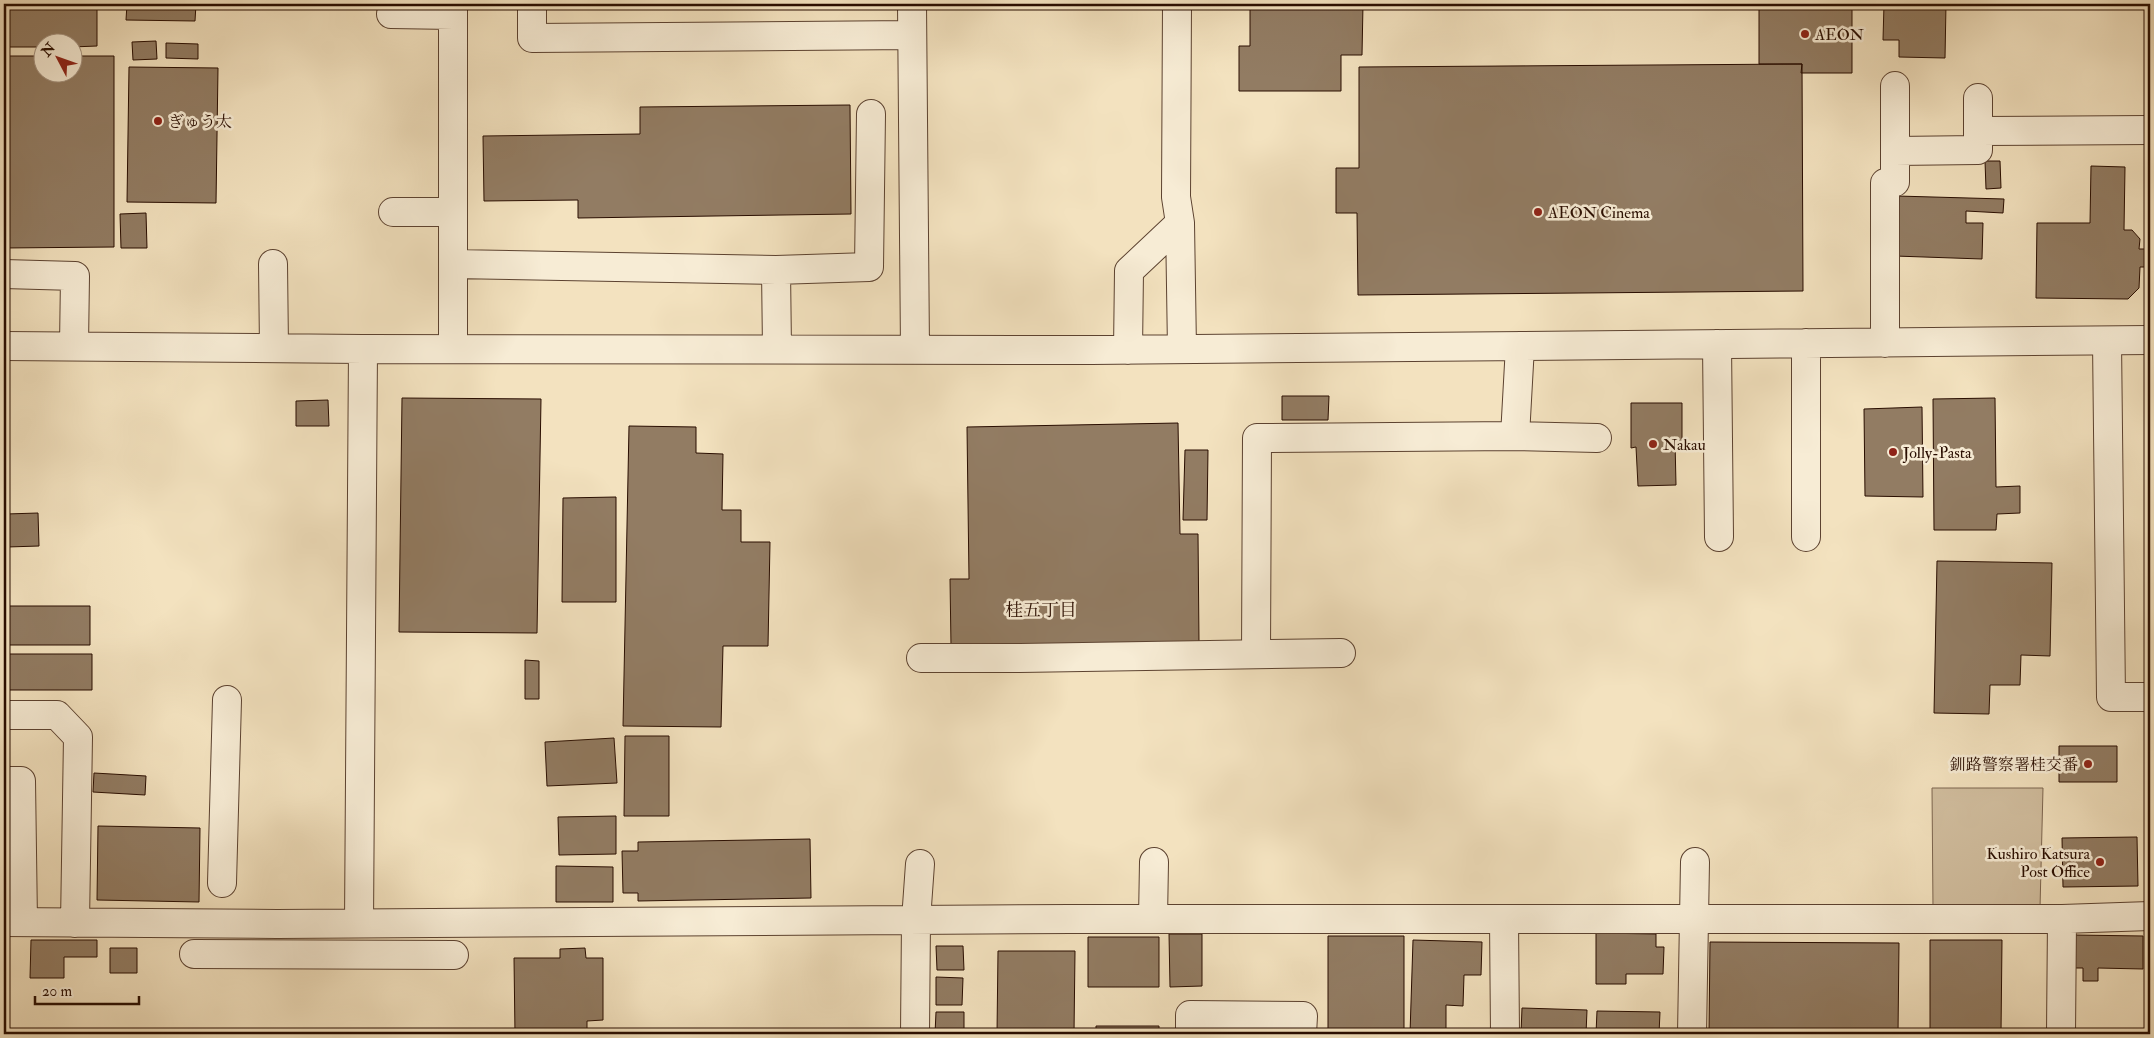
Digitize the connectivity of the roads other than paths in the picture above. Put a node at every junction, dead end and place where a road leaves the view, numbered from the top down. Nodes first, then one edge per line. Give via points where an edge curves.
1 (532, 4) edge
2 (912, 4) edge
3 (1177, 4) edge
4 (453, 9) edge
5 (391, 14) dead end
6 (912, 35) junction
7 (1895, 86) dead end
8 (1978, 98) dead end
9 (871, 114) dead end
10 (2150, 130) edge
11 (1978, 131) junction
12 (1895, 150) junction
13 (393, 212) dead end
14 (453, 212) junction
15 (1180, 223) junction
16 (273, 264) dead end
17 (453, 264) junction
18 (776, 270) junction
19 (4, 274) edge
20 (2150, 340) edge
21 (2107, 341) junction
22 (1806, 343) junction
23 (1885, 343) junction
24 (1717, 344) junction
25 (74, 345) junction
26 (4, 346) edge
27 (1520, 346) junction
28 (274, 348) junction
29 (453, 348) junction
30 (363, 349) junction
31 (777, 349) junction
32 (1182, 349) junction
33 (915, 350) junction
34 (1128, 350) junction
35 (1515, 436) junction
36 (1597, 438) dead end
37 (1806, 536) dead end
38 (1719, 537) dead end
39 (1341, 653) dead end
40 (1256, 654) junction
41 (921, 658) dead end
42 (2150, 697) edge
43 (227, 700) dead end
44 (4, 715) edge
45 (4, 781) edge
46 (1154, 862) dead end
47 (1695, 862) dead end
48 (920, 864) dead end
49 (222, 884) dead end
50 (2150, 916) edge
51 (1154, 919) junction
52 (1693, 919) junction
53 (2062, 919) junction
54 (916, 920) junction
55 (1504, 920) junction
56 (14, 922) edge
57 (75, 923) junction
58 (359, 923) junction
59 (194, 954) dead end
60 (454, 955) dead end
61 (915, 1034) edge
62 (1190, 1034) edge
63 (1302, 1034) edge
64 (1505, 1034) edge
65 (1692, 1034) edge
66 (2061, 1034) edge

1 - 6 street via 532,38
2 - 6 street
3 - 15 street via 1176,197
4 - 5 street
4 - 14 street
6 - 33 street
7 - 12 street
8 - 11 street
9 - 18 street via 869,268
10 - 11 street
11 - 12 street via 1978,150
12 - 23 street via 1895,182 1885,183
13 - 14 street
14 - 17 street
15 - 32 street
15 - 34 street via 1129,271
16 - 28 street
17 - 18 street
17 - 29 street
18 - 31 street
19 - 25 street via 75,276
20 - 21 street
21 - 23 street
21 - 42 street via 2111,697
22 - 23 street
22 - 24 street
22 - 37 street
24 - 27 street
24 - 38 street
25 - 26 street
25 - 28 street
27 - 32 street
27 - 35 street
28 - 30 street
29 - 30 street
29 - 31 street
30 - 58 street
31 - 33 street
32 - 34 street
33 - 34 street
35 - 36 street
35 - 40 street via 1257,438
39 - 40 street
40 - 41 street
43 - 49 street
44 - 57 street via 57,715 78,737
45 - 56 street via 21,781
46 - 51 street
47 - 52 street
48 - 54 street
50 - 53 street
51 - 54 street
51 - 55 street
52 - 53 street
52 - 55 street
52 - 65 street
53 - 66 street
54 - 58 street
54 - 61 street
55 - 64 street
56 - 57 street
57 - 58 street
59 - 60 street
62 - 63 street via 1190,1015 1303,1016

